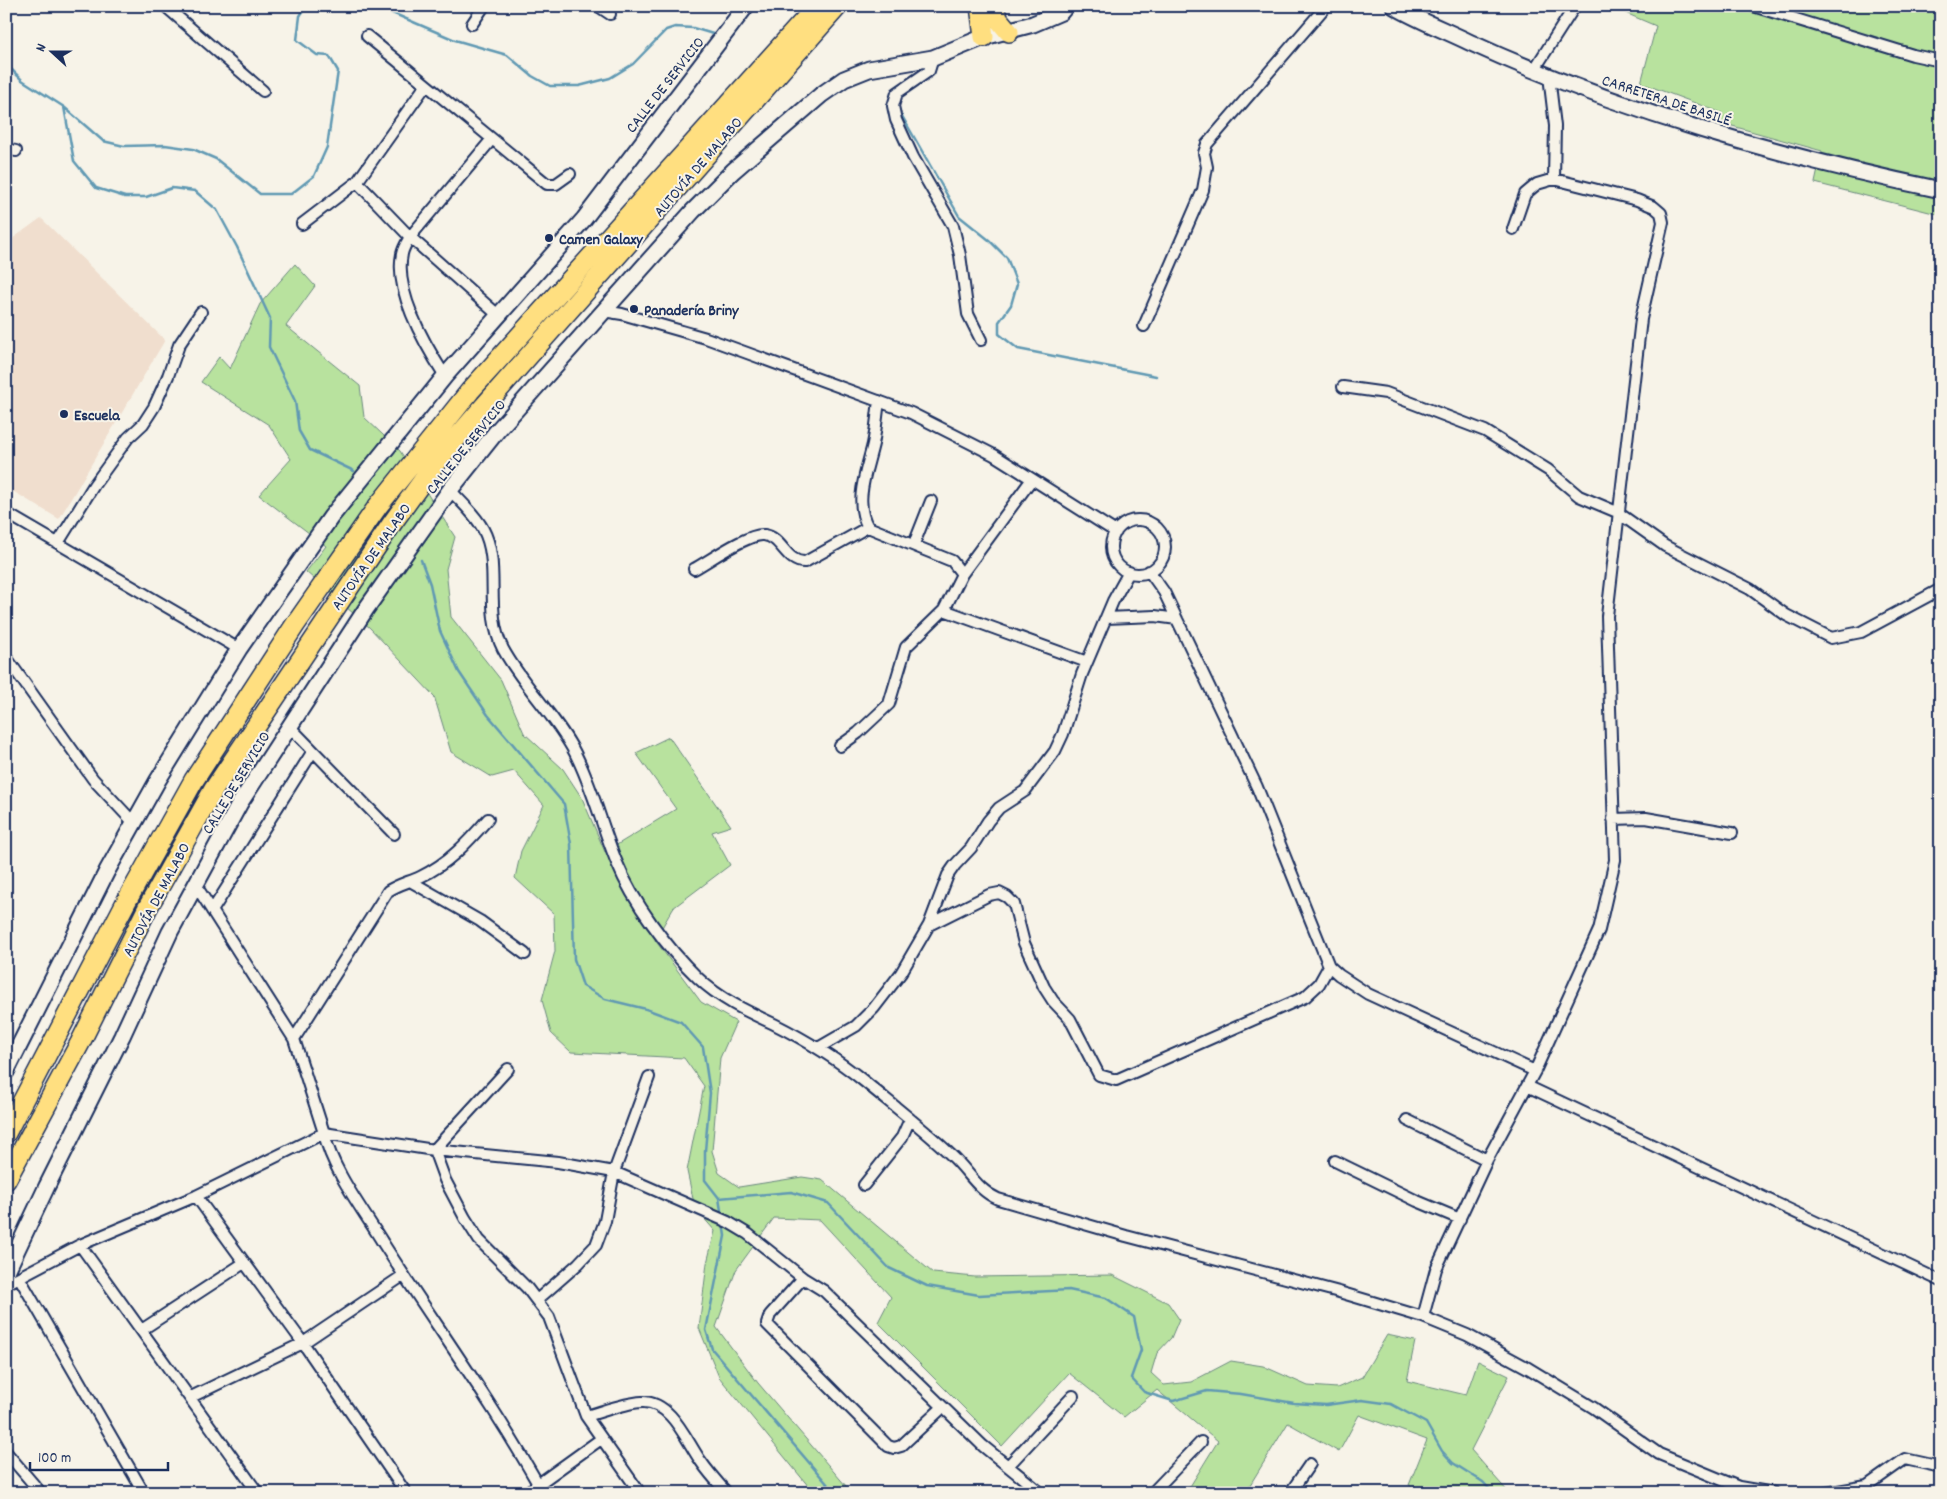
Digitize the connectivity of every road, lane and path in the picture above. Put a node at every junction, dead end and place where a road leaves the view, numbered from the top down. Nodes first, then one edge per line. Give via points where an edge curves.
1 (165, 6) edge
2 (484, 6) edge
3 (598, 6) edge
4 (746, 6) edge
5 (817, 6) edge
6 (838, 6) edge
7 (980, 6) edge
8 (992, 6) edge
9 (1066, 6) edge
10 (1326, 6) edge
11 (1394, 6) edge
12 (1575, 6) edge
13 (1753, 6) edge
14 (610, 14) dead end
15 (472, 24) dead end
16 (1009, 32) junction
17 (367, 36) dead end
18 (984, 37) junction
19 (933, 58) junction
20 (1941, 61) edge
21 (1534, 70) junction
22 (1549, 76) junction
23 (426, 85) junction
24 (263, 91) dead end
25 (492, 139) junction
26 (570, 174) dead end
27 (1554, 180) junction
28 (357, 182) junction
29 (1941, 190) edge
30 (302, 224) dead end
31 (1513, 229) dead end
32 (410, 237) junction
33 (607, 306) junction
34 (201, 312) dead end
35 (498, 315) junction
36 (1144, 326) dead end
37 (981, 340) dead end
38 (445, 376) junction
39 (1342, 387) dead end
40 (879, 401) junction
41 (1032, 479) junction
42 (450, 490) junction
43 (931, 501) dead end
44 (1617, 512) junction
45 (6, 513) edge
46 (868, 527) junction
47 (1116, 532) junction
48 (58, 543) junction
49 (914, 544) junction
50 (694, 569) dead end
51 (1149, 571) junction
52 (1129, 572) junction
53 (962, 574) junction
54 (1941, 589) edge
55 (944, 610) junction
56 (1106, 618) junction
57 (1177, 619) junction
58 (239, 649) junction
59 (6, 657) edge
60 (1088, 662) junction
61 (289, 726) junction
62 (840, 746) dead end
63 (312, 751) junction
64 (1613, 819) junction
65 (488, 820) dead end
66 (134, 824) junction
67 (1732, 833) dead end
68 (394, 834) dead end
69 (410, 880) junction
70 (195, 884) junction
71 (212, 910) junction
72 (929, 925) junction
73 (525, 954) dead end
74 (1329, 966) junction
75 (294, 1038) junction
76 (818, 1048) junction
77 (508, 1069) dead end
78 (1535, 1071) junction
79 (6, 1072) edge
80 (648, 1077) dead end
81 (1527, 1086) junction
82 (910, 1119) junction
83 (1406, 1120) dead end
84 (6, 1133) edge
85 (324, 1133) junction
86 (434, 1150) junction
87 (1335, 1160) dead end
88 (1487, 1160) junction
89 (614, 1172) junction
90 (6, 1180) edge
91 (864, 1185) dead end
92 (196, 1196) junction
93 (1460, 1219) junction
94 (80, 1246) junction
95 (244, 1263) junction
96 (12, 1275) edge
97 (404, 1275) junction
98 (803, 1278) junction
99 (1941, 1281) edge
100 (6, 1284) edge
101 (537, 1300) junction
102 (1423, 1317) junction
103 (142, 1329) junction
104 (303, 1343) junction
105 (1073, 1396) dead end
106 (191, 1397) junction
107 (943, 1407) junction
108 (586, 1416) junction
109 (601, 1439) junction
110 (1201, 1442) dead end
111 (6, 1452) edge
112 (1310, 1464) dead end
113 (1008, 1466) junction
114 (1941, 1467) edge
115 (541, 1488) edge
116 (1867, 1489) edge
117 (41, 1493) edge
118 (144, 1493) edge
119 (258, 1493) edge
120 (406, 1493) edge
121 (526, 1493) edge
122 (640, 1493) edge
123 (727, 1493) edge
124 (1041, 1493) edge
125 (1152, 1493) edge
126 (1290, 1493) edge
127 (1774, 1493) edge
128 (1826, 1493) edge

1 - 24 street
2 - 15 street
3 - 14 street
4 - 35 street, CALLE DE SERVICIO via 584,219
5 - 84 highway, AUTOVÍA DE MALABO via 470,391 378,506 295,625 194,780 126,902
6 - 90 highway, AUTOVÍA DE MALABO via 473,419 437,461 393,522 214,788
7 - 18 highway
8 - 16 highway via 998,20
9 - 16 street, CALLE DE SERVICIO via 1061,12
10 - 36 street via 1207,144 1203,190
11 - 21 street, CARRETERA DE BASILÉ
12 - 21 street
13 - 20 street via 1914,56
16 - 18 street, CALLE DE SERVICIO
17 - 23 street
18 - 19 street, CALLE DE SERVICIO
19 - 33 street, CALLE DE SERVICIO via 869,68 844,79 821,95 726,177
19 - 37 street via 929,71 897,93 893,106 913,157 953,226 968,314
21 - 22 street, CARRETERA DE BASILÉ
22 - 27 street via 1556,126
22 - 29 street, CARRETERA DE BASILÉ via 1727,137 1811,161
23 - 25 street
23 - 28 street
25 - 26 street via 546,184 556,184
25 - 32 street
27 - 31 street via 1537,184 1525,194
27 - 44 street via 1637,200 1654,207 1661,213 1663,222 1641,319
28 - 30 street
28 - 32 street
32 - 35 street
32 - 38 street via 402,254 403,288 425,346
33 - 40 street via 622,314 706,338
33 - 42 street, CALLE DE SERVICIO via 497,431
34 - 48 street via 179,345 154,407 94,485
35 - 38 street, CALLE DE SERVICIO
38 - 58 street, CALLE DE SERVICIO via 331,517
39 - 44 street via 1386,394 1485,431 1548,470 1579,496
40 - 41 street via 942,428
40 - 46 street via 873,443 863,478 862,517
41 - 47 street
41 - 53 street
42 - 61 street, CALLE DE SERVICIO
42 - 76 street via 484,530 491,560 492,609 502,646 574,752 617,864 632,893 673,951 699,978 746,1013
43 - 49 street
44 - 54 street via 1664,546 1750,589 1786,615 1831,638 1861,632
44 - 64 street via 1607,616
45 - 48 street
46 - 49 street
46 - 50 street via 804,562 794,560 773,537 763,534
47 - 51 street via 1135,520 1150,522 1157,527 1162,534 1165,551
47 - 52 street via 1113,555 1116,562
48 - 58 street
49 - 53 street via 952,561
51 - 52 street
51 - 57 street
52 - 56 street
53 - 55 street
55 - 60 street
55 - 62 street via 906,646 889,704
56 - 57 street via 1155,616
56 - 60 street
57 - 74 street via 1257,787
58 - 66 street, CALLE DE SERVICIO
59 - 66 street via 93,779
60 - 72 street via 1055,751 1025,791 999,808 955,865
61 - 63 street
61 - 70 street, CALLE DE SERVICIO via 240,803
63 - 68 street
63 - 71 street
64 - 67 street via 1646,818
64 - 78 street via 1615,860 1599,930
65 - 69 street via 465,846 444,863
66 - 79 street, CALLE DE SERVICIO
69 - 73 street via 480,920
69 - 75 street via 388,892
70 - 71 street
70 - 96 street, CALLE DE SERVICIO
71 - 75 street
72 - 74 street via 989,895 999,893 1007,897 1014,904 1024,943 1044,987 1070,1020 1099,1075 1116,1080 1306,997 1319,984
72 - 76 street via 901,973 874,1008 856,1026
74 - 78 street via 1368,994
75 - 85 street
76 - 82 street
77 - 86 street
78 - 81 street
80 - 89 street
81 - 88 street
81 - 99 street
82 - 91 street via 902,1136
82 - 102 street via 953,1156 986,1194 998,1199
83 - 88 street
85 - 86 street
85 - 92 street
85 - 97 street via 328,1149
86 - 89 street via 558,1162
86 - 101 street via 445,1180 479,1240
87 - 93 street
88 - 93 street
89 - 98 street via 728,1222
89 - 101 street via 605,1221 596,1245
92 - 94 street
92 - 95 street
93 - 102 street via 1436,1269
94 - 96 street
94 - 103 street
95 - 103 street
95 - 104 street
96 - 100 street
96 - 118 street
97 - 104 street
97 - 115 street
98 - 107 street via 824,1291
98 - 107 street via 770,1315 767,1324 888,1446 901,1446
101 - 108 street via 558,1336
102 - 127 street via 1467,1335 1528,1368 1594,1408 1659,1454 1739,1487
103 - 106 street
104 - 106 street
104 - 120 street
105 - 113 street
106 - 119 street
107 - 113 street
108 - 109 street
108 - 123 street via 644,1402 656,1405 666,1411 700,1461
109 - 115 street
109 - 122 street
110 - 125 street
111 - 117 street
112 - 126 street
113 - 124 street
114 - 116 street via 1905,1459
115 - 121 street
116 - 128 street

